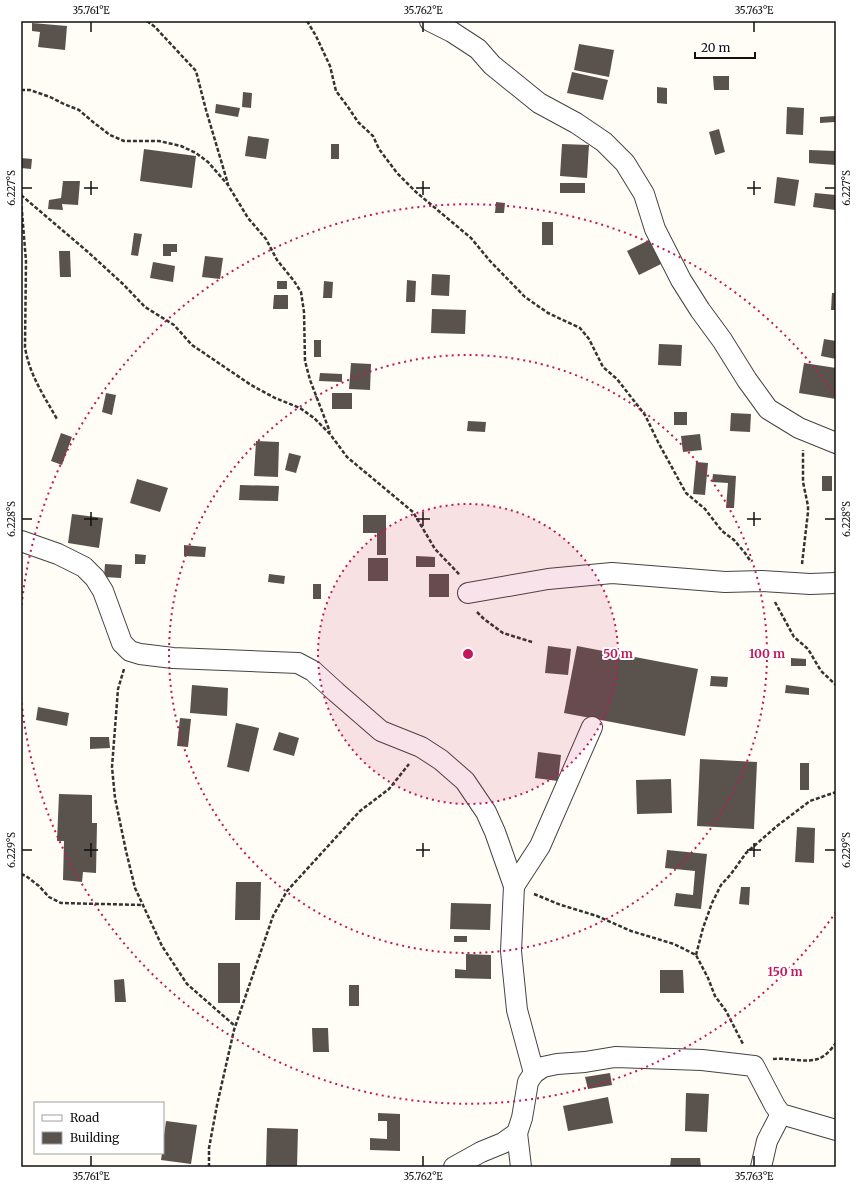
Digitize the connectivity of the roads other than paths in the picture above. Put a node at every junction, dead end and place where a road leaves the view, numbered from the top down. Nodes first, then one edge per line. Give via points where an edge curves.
1 (430, 21) edge
2 (836, 443) edge
3 (21, 541) edge
4 (836, 583) edge
5 (468, 593) road end
6 (592, 727) dead end
7 (514, 886) junction
8 (534, 1073) junction
9 (782, 1114) junction
10 (836, 1130) edge
11 (517, 1132) junction
12 (454, 1167) edge
13 (521, 1167) edge
14 (761, 1167) edge

1 - 2 street via 478,49 492,65 539,103 604,142 625,163 644,194 655,229 681,280 768,409 799,428
3 - 7 street via 58,554 84,567 95,578 103,591 122,643 130,651 174,658 298,663 313,671 381,731 421,747 441,760 465,781 486,812
4 - 5 street via 725,582 612,573 548,579
6 - 7 street via 540,846
7 - 8 street via 512,951 517,1010
8 - 9 street via 543,1067 556,1064 615,1057 702,1060 754,1066 775,1106
8 - 11 street via 528,1082
9 - 10 street
9 - 14 street via 767,1141
11 - 12 street via 503,1143
11 - 13 street

